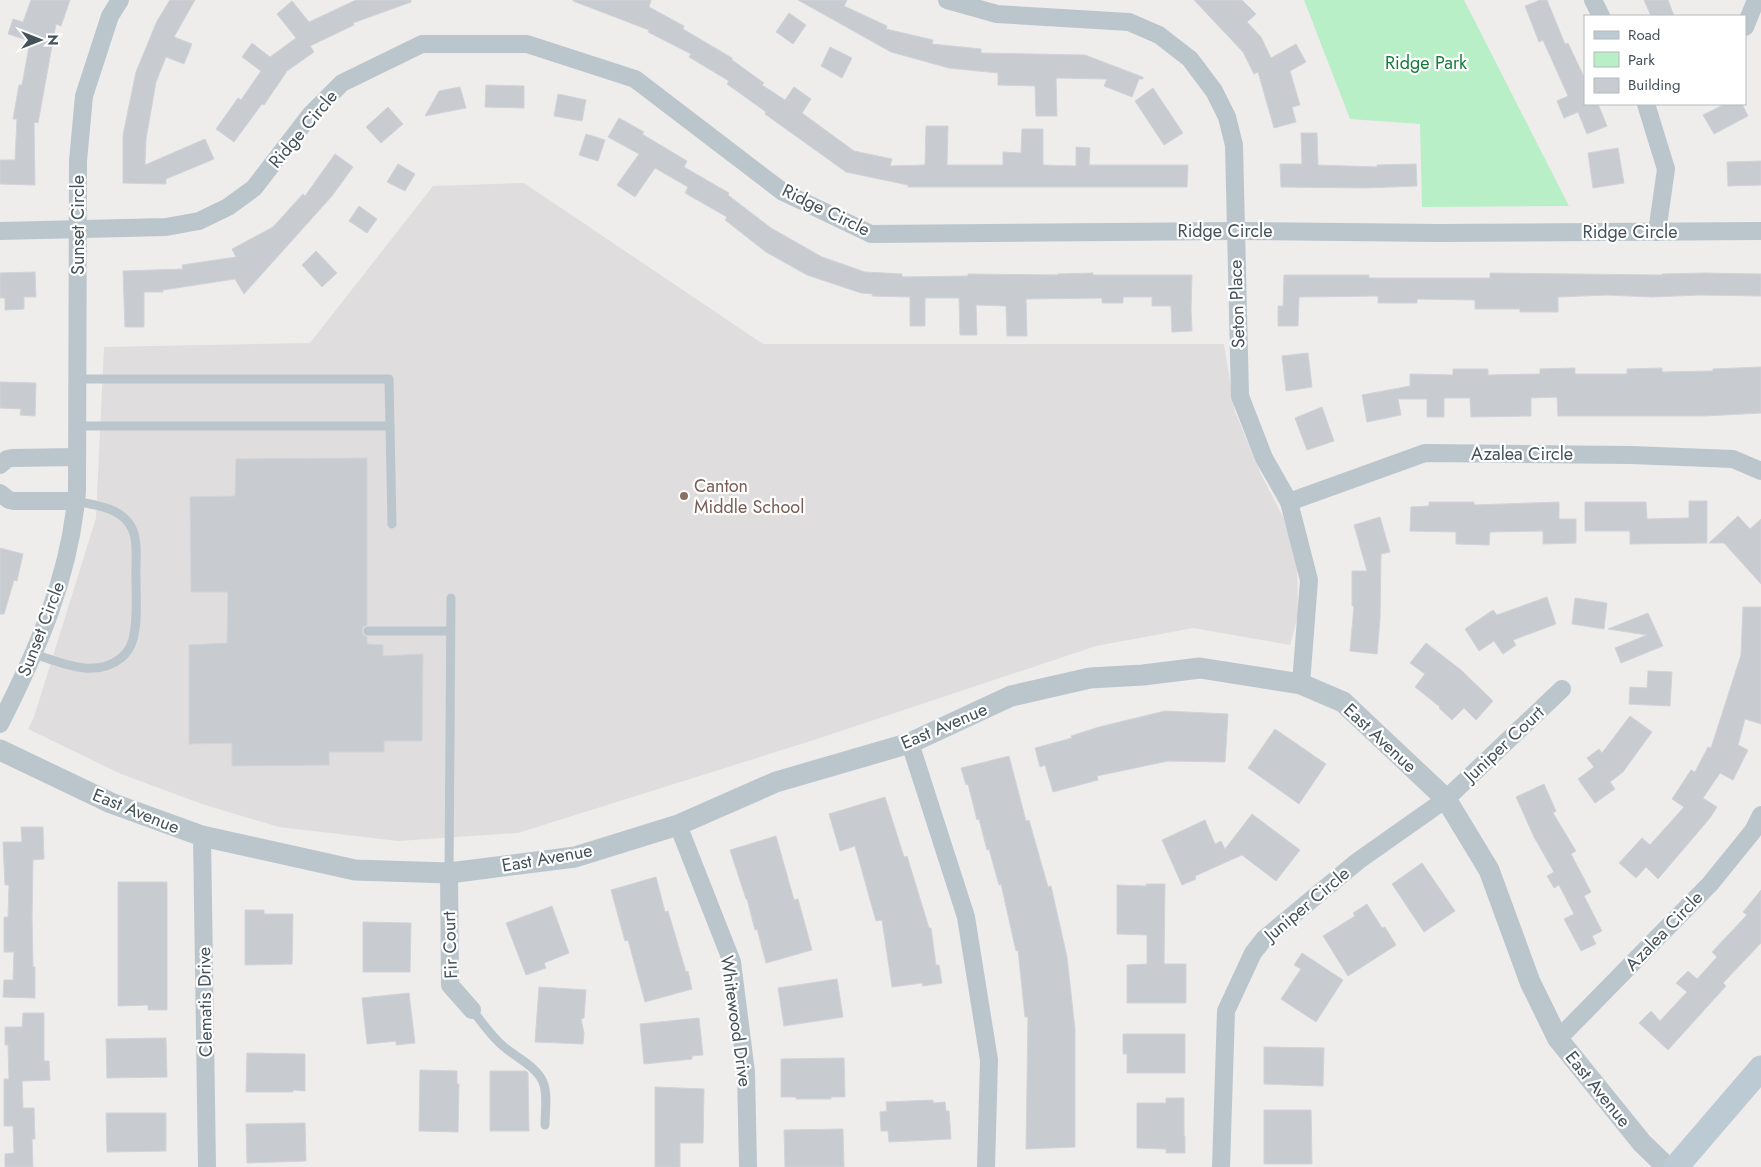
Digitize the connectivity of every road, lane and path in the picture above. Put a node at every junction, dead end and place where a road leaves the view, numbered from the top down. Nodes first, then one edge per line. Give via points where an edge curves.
1 (120, 0) edge
2 (947, 0) edge
3 (1593, 0) edge
4 (1756, 0) edge
5 (1601, 15) edge
6 (1746, 25) edge
7 (1646, 105) edge
8 (79, 229) junction
9 (0, 231) edge
10 (1235, 231) junction
11 (1761, 231) edge
12 (1657, 232) junction
13 (77, 379) junction
14 (77, 426) junction
15 (390, 426) junction
16 (77, 457) junction
17 (0, 465) edge
18 (1761, 471) edge
19 (0, 493) edge
20 (76, 501) junction
21 (1289, 502) junction
22 (392, 524) dead end
23 (450, 598) dead end
24 (368, 631) dead end
25 (450, 631) junction
26 (34, 654) junction
27 (1301, 684) junction
28 (1562, 689) dead end
29 (0, 724) edge
30 (910, 742) junction
31 (0, 750) edge
32 (1446, 798) junction
33 (1761, 815) edge
34 (678, 825) junction
35 (202, 836) junction
36 (449, 872) junction
37 (472, 1010) joint
38 (1558, 1039) junction
39 (1761, 1068) edge
40 (546, 1125) dead end
41 (207, 1167) edge
42 (748, 1167) edge
43 (986, 1167) edge
44 (1221, 1167) edge
45 (1667, 1167) edge
46 (1676, 1167) edge

1 - 8 street, Sunset Circle via 110,16 84,96 78,161
2 - 10 street, Seton Place via 997,14 1129,22 1159,35 1190,59 1214,91 1227,118 1234,145
3 - 5 street
4 - 6 street
7 - 12 street via 1666,169
8 - 9 street, Ridge Circle
8 - 10 street, Ridge Circle via 166,227 198,221 228,207 254,188 311,114 342,83 422,44 527,44 635,79 783,192 871,234
8 - 13 street, Sunset Circle
10 - 12 street, Ridge Circle
10 - 21 street, Seton Place via 1240,396 1264,458
11 - 12 street, Ridge Circle
13 - 14 street, Sunset Circle
13 - 15 lane via 389,379
14 - 15 lane
14 - 16 street, Sunset Circle
15 - 22 lane
16 - 17 street via 12,458
16 - 20 street, Sunset Circle
18 - 21 street, Azalea Circle via 1733,459 1425,453
19 - 20 street via 14,501
20 - 26 street, Sunset Circle via 67,558
20 - 26 lane via 116,512 128,521 134,532 134,638 126,654 101,668 82,668
21 - 27 street, Seton Place via 1309,580
23 - 25 lane
24 - 25 lane
25 - 36 lane
26 - 29 street, Sunset Circle
27 - 30 street, East Avenue via 1200,668 1090,678 1011,696
27 - 32 street, East Avenue via 1343,702
28 - 32 street, Juniper Court
30 - 34 street, East Avenue via 776,782
30 - 43 street via 966,917 988,1060
31 - 35 street, East Avenue via 111,803
32 - 38 street, East Avenue via 1489,870 1530,982
32 - 44 street, Juniper Circle via 1358,861 1264,939 1253,953 1226,1011
33 - 38 street, Azalea Circle via 1753,831 1710,884
34 - 36 street, East Avenue via 574,857
34 - 42 street, Whitewood Drive via 732,962 746,1072
35 - 36 street, East Avenue via 355,870
35 - 41 street, Clematis Drive
36 - 37 street, Fir Court via 450,985
37 - 40 lane via 502,1045 542,1080
38 - 45 street, East Avenue via 1642,1143
39 - 46 main road

